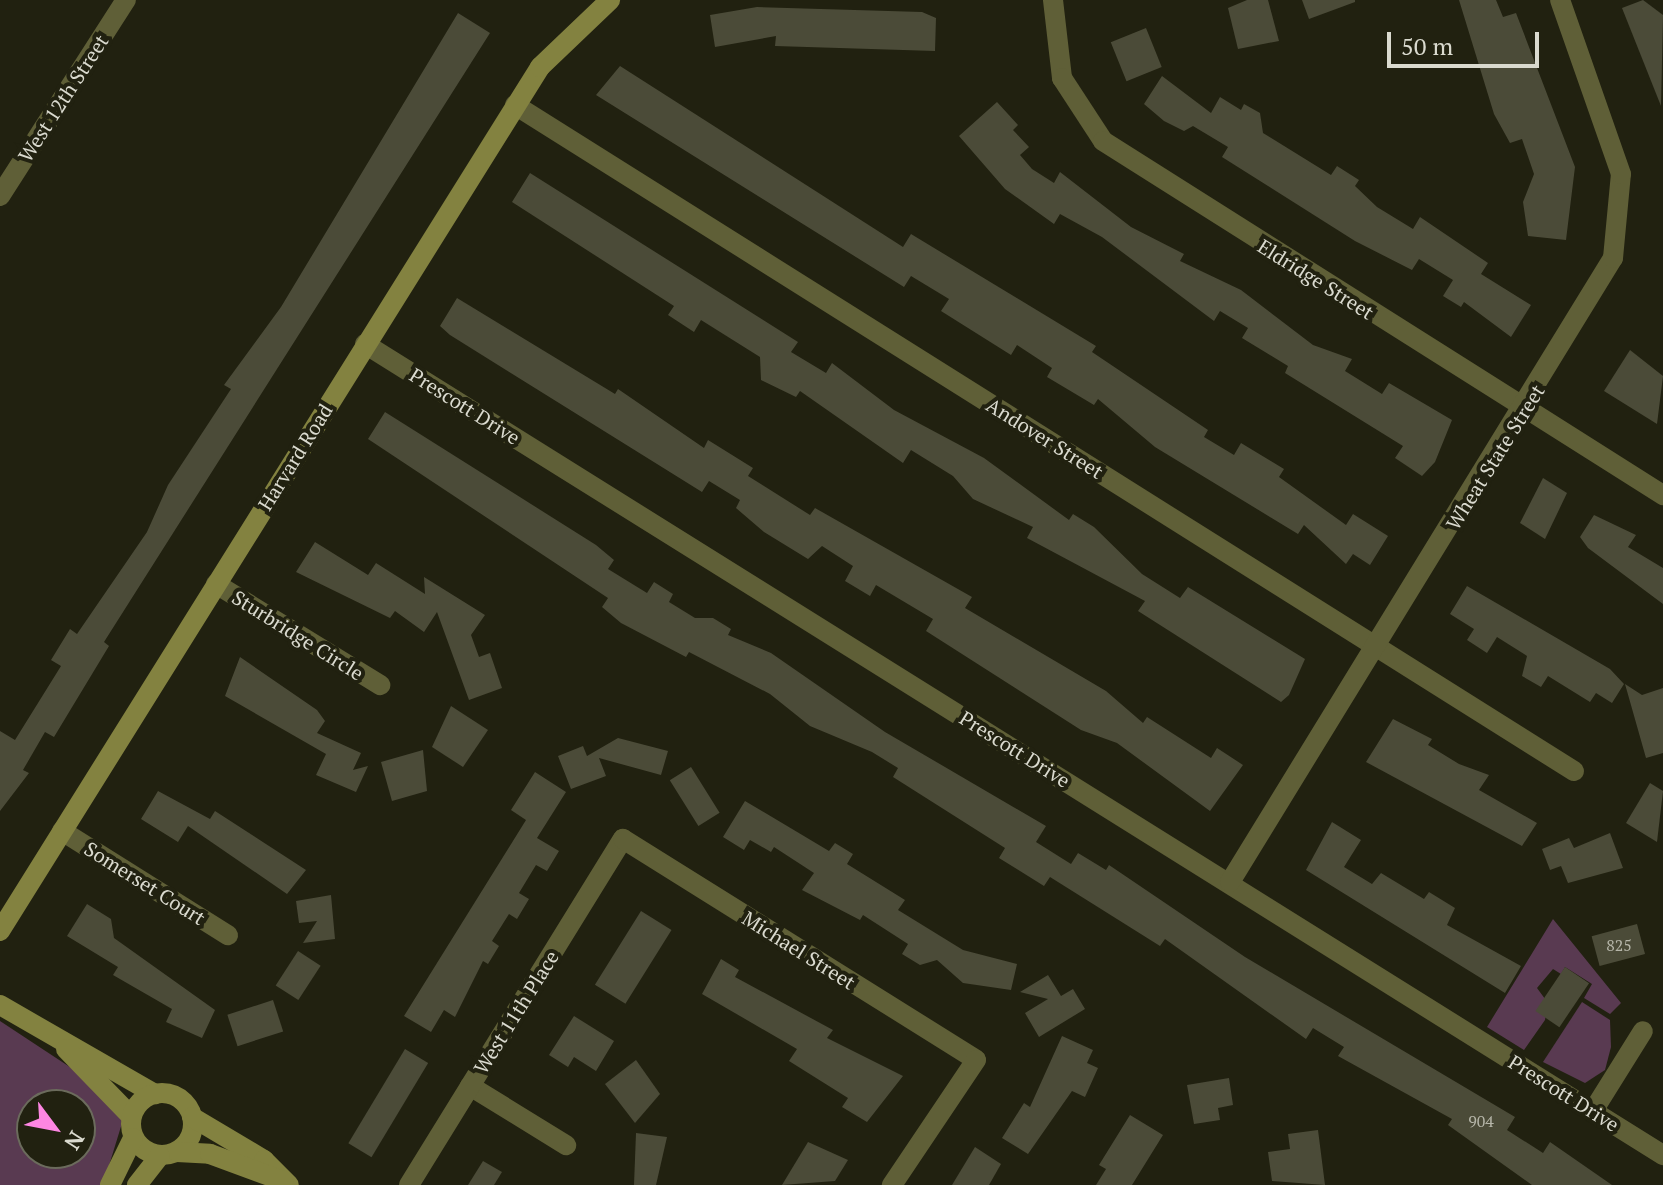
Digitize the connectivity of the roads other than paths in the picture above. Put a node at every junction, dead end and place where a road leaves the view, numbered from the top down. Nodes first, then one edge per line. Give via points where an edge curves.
1 (126, 0) edge
2 (610, 0) edge
3 (1053, 0) edge
4 (1560, 0) edge
5 (515, 105) junction
6 (0, 196) edge
7 (365, 344) junction
8 (1524, 409) junction
9 (1663, 495) edge
10 (216, 584) junction
11 (1377, 648) junction
12 (380, 685) dead end
13 (1574, 771) dead end
14 (62, 831) junction
15 (623, 839) joint
16 (1230, 882) junction
17 (0, 931) edge
18 (228, 935) dead end
19 (0, 1005) edge
20 (1643, 1031) dead end
21 (61, 1043) junction
22 (470, 1086) junction
23 (155, 1094) junction
24 (1593, 1111) junction
25 (131, 1116) junction
26 (192, 1117) junction
27 (133, 1138) junction
28 (566, 1145) dead end
29 (169, 1154) junction
30 (1663, 1155) edge
31 (287, 1183) edge
32 (110, 1185) edge
33 (137, 1185) edge
34 (409, 1185) edge
35 (892, 1185) edge

1 - 6 street, West 12th Street
2 - 5 street, Harvard Road via 553,50
3 - 8 street, Eldridge Street via 1062,78 1103,141
4 - 8 street, Wheat State Street via 1617,154 1621,227 1599,291
5 - 7 street, Harvard Road
5 - 11 street, Andover Street
7 - 10 street, Harvard Road
7 - 16 street, Prescott Drive
8 - 9 street, Eldridge Street
8 - 11 street, Wheat State Street
10 - 12 street, Sturbridge Circle
10 - 14 street, Harvard Road
11 - 13 street, Andover Street
11 - 16 street, Wheat State Street
14 - 17 street, Harvard Road
14 - 18 street, Somerset Court
15 - 22 street, West 11th Place
15 - 35 street, Michael Street via 976,1060
16 - 24 street, Prescott Drive
19 - 21 street
20 - 24 street
21 - 23 street
21 - 25 street
22 - 28 street
22 - 34 street, West 11th Place
23 - 25 street
23 - 26 street via 174,1095
24 - 30 street, Prescott Drive
25 - 27 street
26 - 29 street via 190,1137
26 - 31 street via 264,1160
27 - 29 street
27 - 32 street
29 - 31 street via 210,1154
29 - 33 street

